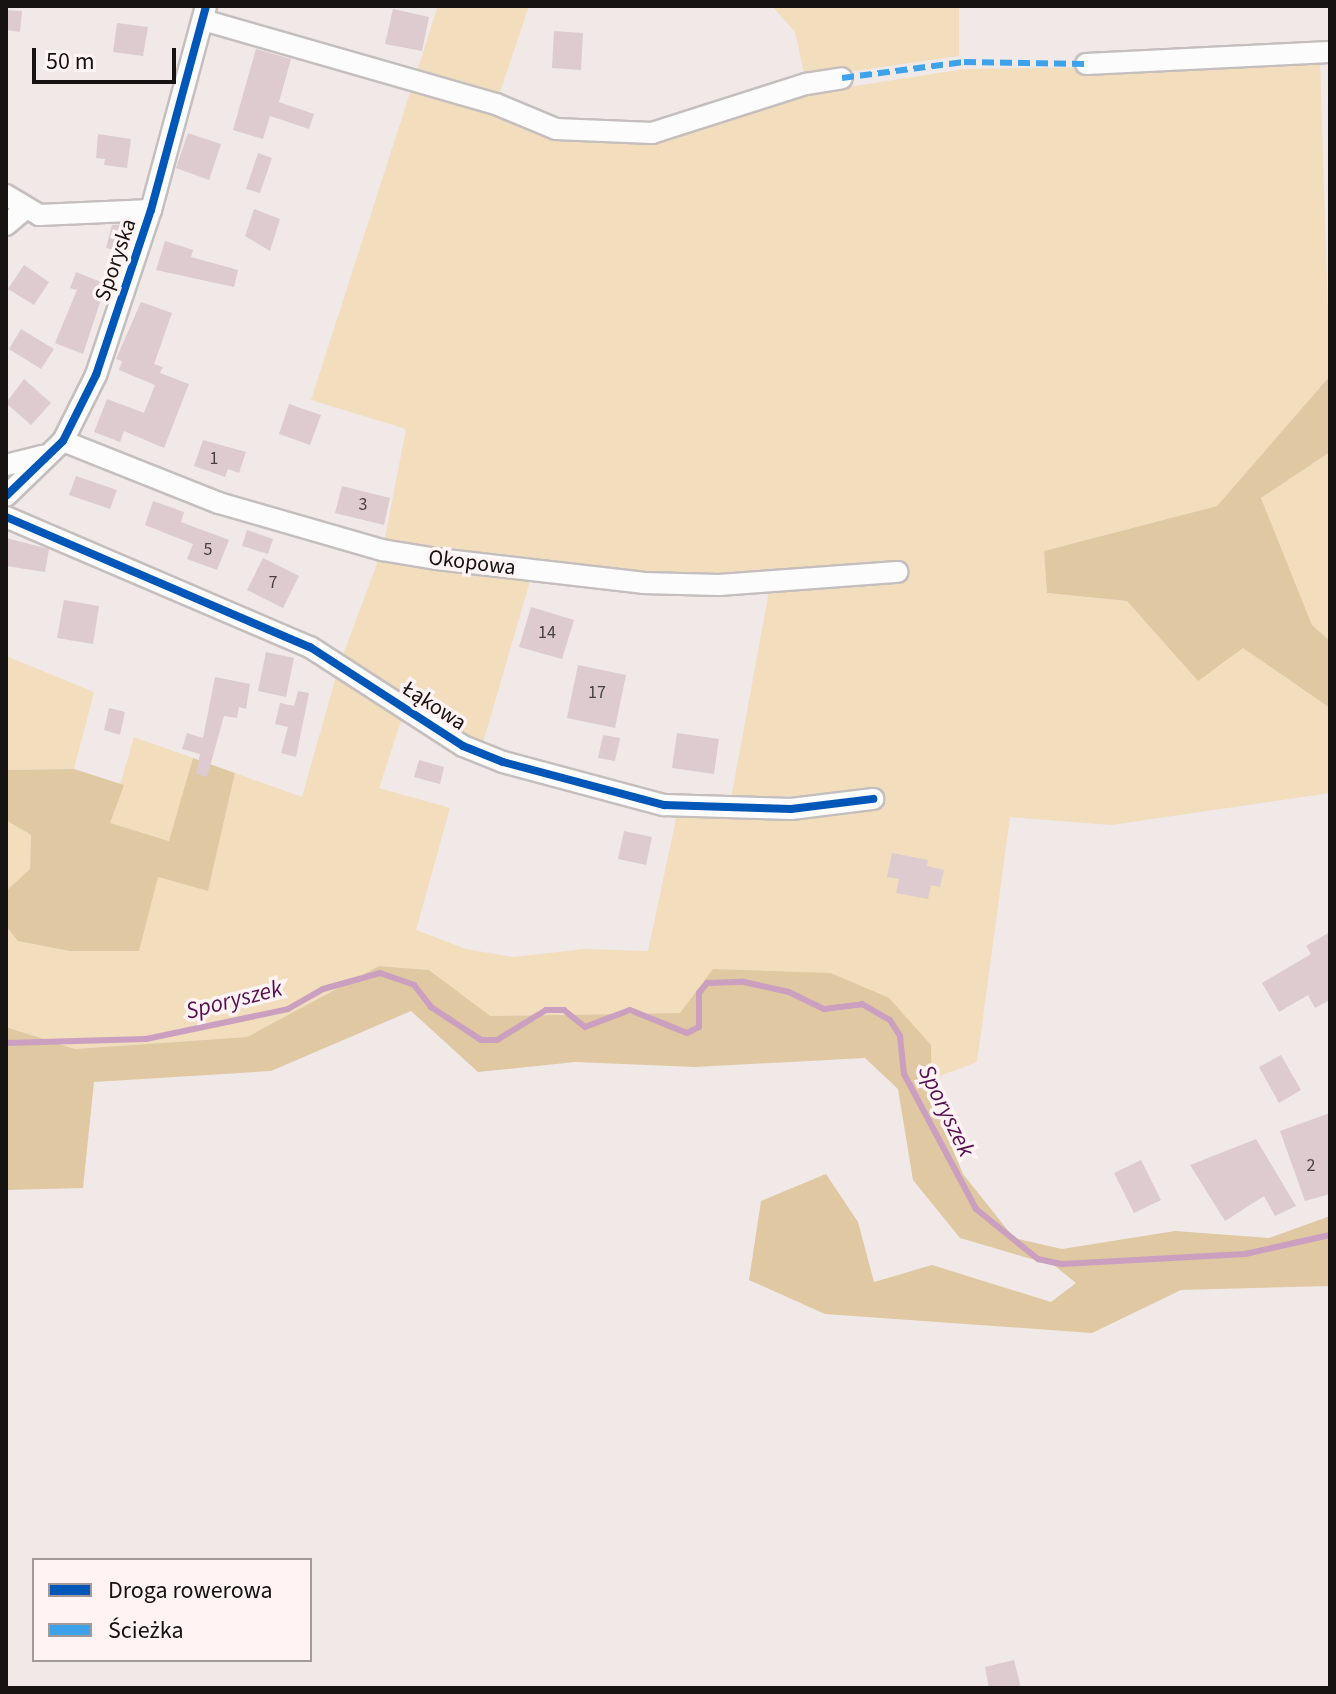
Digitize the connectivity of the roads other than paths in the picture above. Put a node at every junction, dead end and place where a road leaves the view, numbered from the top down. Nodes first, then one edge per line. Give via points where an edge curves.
1 (204, 13) edge
2 (1330, 52) edge
3 (1086, 64) dead end
4 (842, 78) dead end
5 (6, 195) edge
6 (26, 208) junction
7 (151, 210) junction
8 (6, 225) edge
9 (63, 441) junction
10 (43, 456) junction
11 (6, 465) edge
12 (6, 496) edge
13 (6, 517) edge
14 (898, 572) dead end
15 (873, 799) dead end

1 - 4 street via 496,104 556,129 652,133 806,84
1 - 7 street, Sporyska
2 - 3 street
5 - 6 street
6 - 7 street via 39,215
6 - 8 street
7 - 9 street, Sporyska via 96,375
9 - 10 street, Sporyska
9 - 14 street, Okopowa via 219,503 382,550 437,559 704,585
10 - 11 street, Sporyska
10 - 12 street, Sporyska
13 - 15 street, Łąkowa via 310,647 463,746 503,762 664,805 791,809

